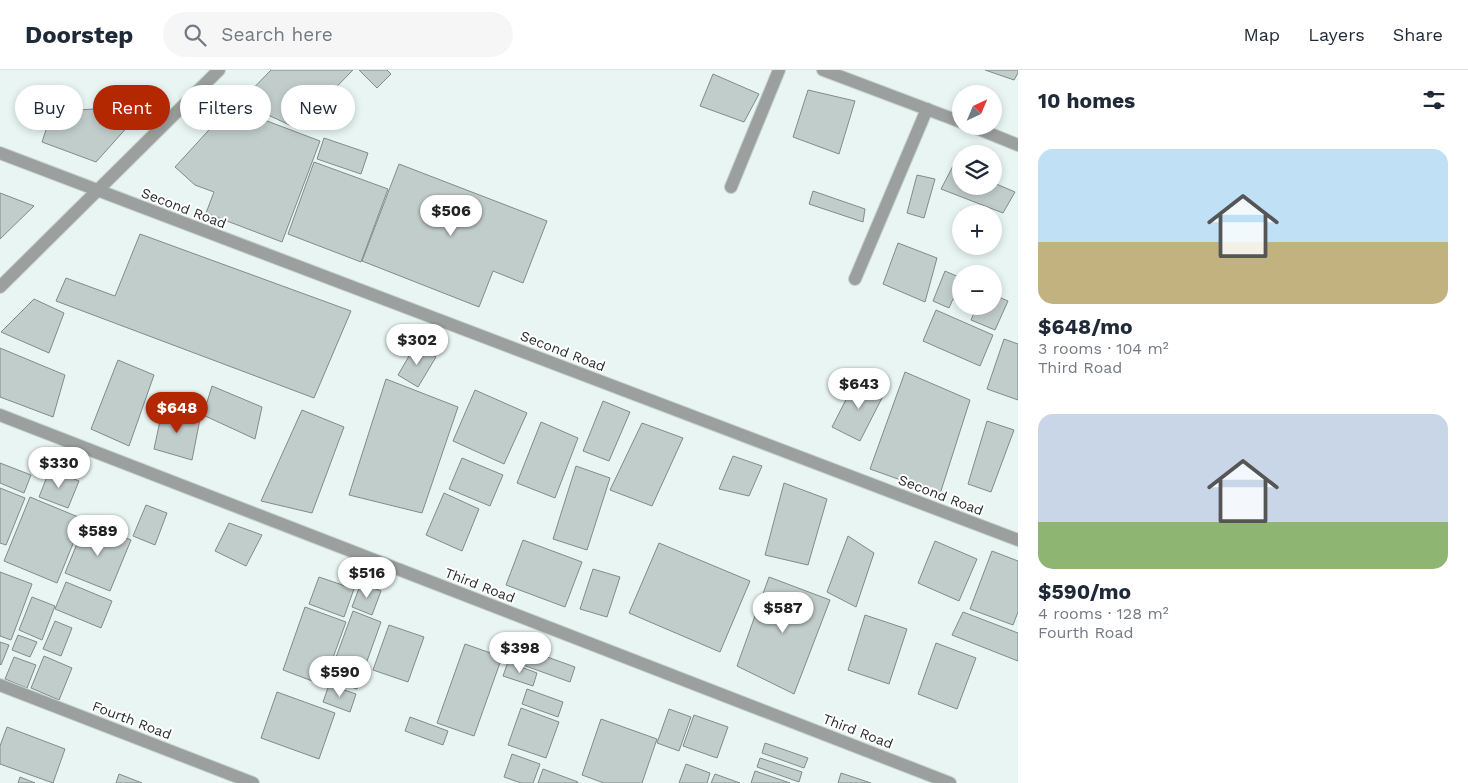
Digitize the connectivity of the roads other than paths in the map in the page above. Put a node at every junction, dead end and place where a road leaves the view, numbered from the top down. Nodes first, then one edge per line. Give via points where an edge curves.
1 (219, 70) edge
2 (779, 70) edge
3 (823, 70) edge
4 (928, 109) junction
5 (952, 118) edge
6 (993, 135) edge
7 (1018, 145) edge
8 (0, 153) edge
9 (731, 187) dead end
10 (97, 191) junction
11 (855, 279) dead end
12 (0, 287) edge
13 (0, 415) edge
14 (1018, 540) edge
15 (0, 685) edge
16 (252, 783) edge
17 (950, 783) edge

1 - 10 street
2 - 9 street
3 - 4 street
4 - 5 street
4 - 11 street
6 - 7 street
8 - 10 street, Second Road
10 - 12 street
10 - 14 street, Second Road
13 - 17 street, Third Road
15 - 16 street, Fourth Road

